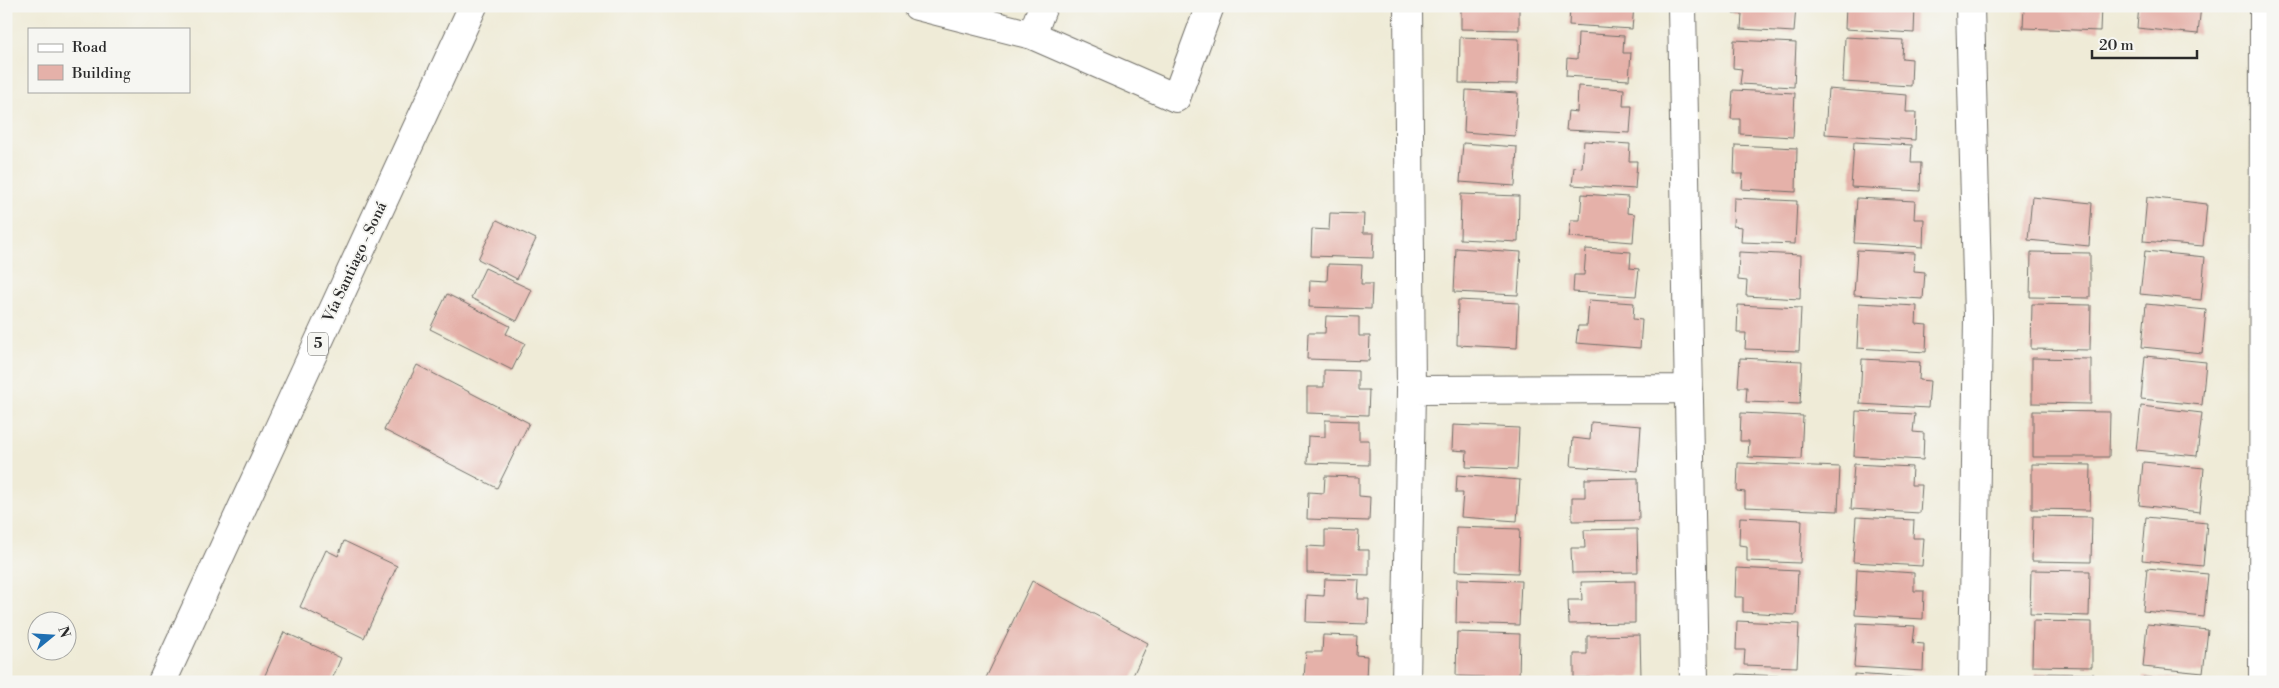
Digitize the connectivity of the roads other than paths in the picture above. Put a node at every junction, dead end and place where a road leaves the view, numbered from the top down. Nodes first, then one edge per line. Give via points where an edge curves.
1 (473, 6) edge
2 (917, 6) edge
3 (1043, 6) edge
4 (1210, 6) edge
5 (1408, 6) edge
6 (1682, 6) edge
7 (1970, 6) edge
8 (2264, 6) edge
9 (1032, 35) junction
10 (1688, 389) junction
11 (1411, 390) junction
12 (162, 682) edge
13 (1406, 682) edge
14 (1694, 682) edge
15 (1972, 682) edge
16 (2263, 682) edge

1 - 12 street, Vía Santiago - Soná / 5
2 - 9 street
3 - 9 street
4 - 9 street via 1176,98
5 - 11 street
6 - 10 street
7 - 15 street via 1978,317
8 - 16 street
10 - 11 street
10 - 14 street
11 - 13 street

